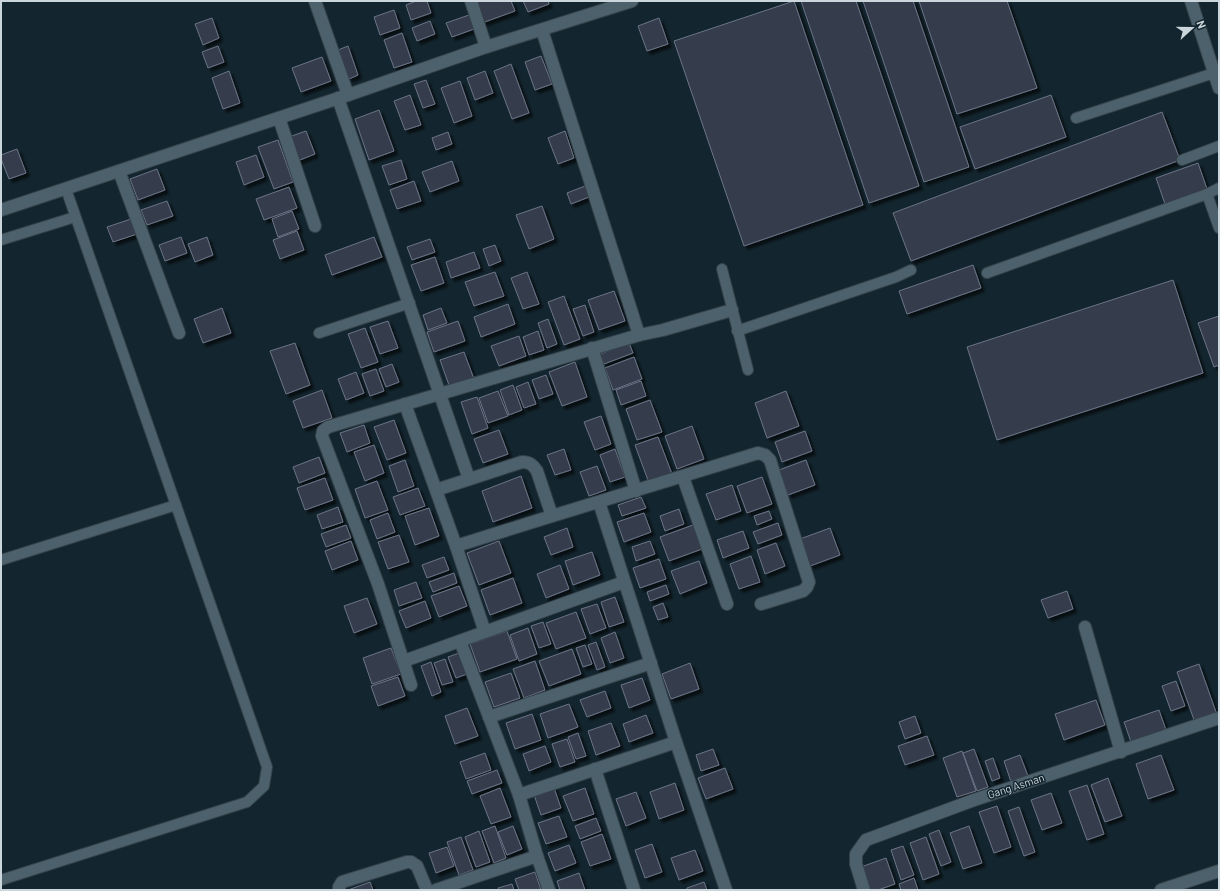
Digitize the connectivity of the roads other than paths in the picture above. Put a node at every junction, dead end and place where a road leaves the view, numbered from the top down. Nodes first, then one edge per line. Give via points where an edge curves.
1 (315, 1) edge
2 (471, 1) edge
3 (632, 1) edge
4 (1190, 1) edge
5 (542, 30) junction
6 (486, 47) junction
7 (1214, 74) junction
8 (1219, 88) edge
9 (343, 96) junction
10 (279, 118) junction
11 (1076, 118) dead end
12 (1219, 146) edge
13 (1182, 160) dead end
14 (119, 171) junction
15 (1219, 188) edge
16 (66, 189) junction
17 (1207, 194) junction
18 (1, 210) edge
19 (75, 217) junction
20 (315, 226) dead end
21 (1219, 228) edge
22 (1, 240) edge
23 (722, 269) dead end
24 (911, 270) dead end
25 (987, 273) dead end
26 (410, 303) junction
27 (732, 310) junction
28 (737, 331) junction
29 (179, 332) dead end
30 (319, 333) dead end
31 (639, 335) junction
32 (592, 348) junction
33 (748, 370) dead end
34 (440, 394) junction
35 (405, 404) junction
36 (683, 477) junction
37 (469, 480) junction
38 (436, 490) junction
39 (636, 491) junction
40 (599, 502) junction
41 (176, 504) junction
42 (552, 516) junction
43 (456, 546) junction
44 (1, 560) edge
45 (624, 582) junction
46 (727, 604) dead end
47 (761, 604) dead end
48 (1085, 627) dead end
49 (485, 632) junction
50 (460, 641) junction
51 (404, 661) junction
52 (651, 664) junction
53 (411, 685) dead end
54 (489, 718) junction
55 (1219, 718) edge
56 (676, 742) junction
57 (1121, 752) junction
58 (595, 769) junction
59 (519, 795) junction
60 (537, 856) junction
61 (1219, 870) edge
62 (1, 880) edge
63 (339, 890) edge
64 (427, 890) edge
65 (436, 890) edge
66 (549, 890) edge
67 (634, 890) edge
68 (726, 890) edge
69 (864, 890) edge
70 (1161, 890) edge

1 - 9 street
2 - 6 street
3 - 5 street
4 - 7 street
5 - 6 street
5 - 31 street
6 - 9 street
7 - 8 street
7 - 11 lane
9 - 10 street
9 - 26 street
10 - 14 street
10 - 20 street
12 - 13 lane
14 - 16 street
14 - 29 street
15 - 17 lane
16 - 18 street
16 - 19 lane
17 - 21 lane
17 - 25 lane
19 - 22 lane
19 - 41 lane
23 - 27 lane
24 - 28 lane
26 - 30 lane
26 - 34 street
27 - 28 lane
27 - 31 street
28 - 33 lane
31 - 32 street
32 - 34 street
32 - 39 street
34 - 35 street
34 - 37 street
35 - 38 street
35 - 51 street via 325,428 322,433
36 - 39 street
36 - 46 street
36 - 47 street via 758,453 770,460 809,582 803,591
37 - 38 street
37 - 42 street via 528,462 537,471
38 - 43 street
39 - 40 street
40 - 42 street
40 - 45 street
41 - 44 lane
41 - 62 lane via 267,767 264,786 247,802
42 - 43 street
43 - 49 street
45 - 49 street
45 - 52 street
48 - 57 street
49 - 50 street
50 - 51 street
50 - 54 street
51 - 53 street
52 - 54 street
52 - 56 street
54 - 59 street
55 - 57 street, Gang Asman
56 - 58 street
56 - 68 street
57 - 69 street, Gang Asman via 974,800 866,840 856,852 856,864
58 - 59 street
58 - 67 street
59 - 60 street
60 - 65 street
60 - 66 street
61 - 70 street
63 - 64 street via 342,882 411,862 417,866

